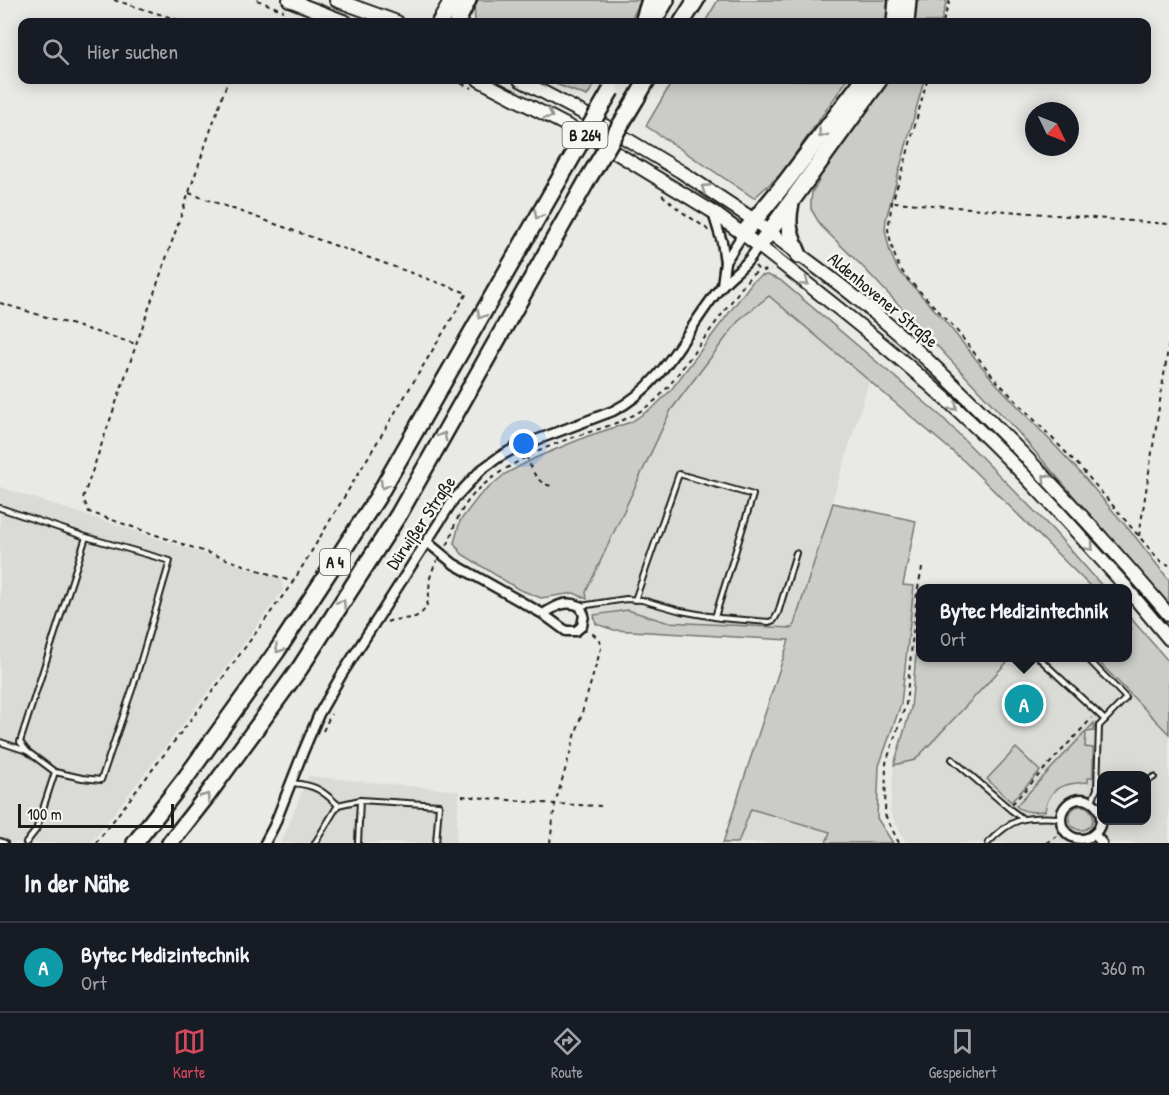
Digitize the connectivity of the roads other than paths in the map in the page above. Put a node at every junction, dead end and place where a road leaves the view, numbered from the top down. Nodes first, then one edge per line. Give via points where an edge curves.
1 (289, 0) edge
2 (336, 0) edge
3 (453, 0) edge
4 (468, 0) edge
5 (650, 0) edge
6 (666, 0) edge
7 (696, 0) edge
8 (897, 0) edge
9 (908, 0) edge
10 (336, 18) edge
11 (386, 18) edge
12 (443, 18) edge
13 (462, 18) edge
14 (644, 18) edge
15 (655, 18) edge
16 (685, 18) edge
17 (895, 18) edge
18 (906, 18) edge
19 (476, 84) edge
20 (528, 84) edge
21 (645, 84) edge
22 (859, 84) edge
23 (876, 84) edge
24 (615, 85) edge
25 (791, 202) junction
26 (713, 212) junction
27 (754, 220) junction
28 (769, 231) junction
29 (743, 234) junction
30 (759, 246) junction
31 (800, 255) junction
32 (725, 262) junction
33 (722, 285) junction
34 (0, 508) edge
35 (86, 537) junction
36 (427, 542) junction
37 (796, 553) dead end
38 (1123, 584) edge
39 (1132, 595) edge
40 (635, 600) junction
41 (580, 606) junction
42 (543, 614) junction
43 (1169, 615) edge
44 (715, 617) junction
45 (1169, 639) edge
46 (1044, 662) edge
47 (1092, 662) edge
48 (1105, 720) junction
49 (0, 742) edge
50 (27, 751) junction
51 (952, 759) dead end
52 (55, 772) junction
53 (1154, 777) dead end
54 (1151, 779) edge
55 (292, 783) junction
56 (360, 800) junction
57 (1092, 801) junction
58 (338, 805) junction
59 (1097, 808) edge
60 (1022, 818) junction
61 (1060, 818) junction
62 (1099, 825) edge
63 (1094, 834) junction
64 (0, 841) edge
65 (5, 843) edge
66 (26, 843) edge
67 (135, 843) edge
68 (170, 843) edge
69 (265, 843) edge
70 (315, 843) edge
71 (358, 843) edge
72 (436, 843) edge
73 (988, 843) edge
74 (1102, 843) edge

1 - 10 main road
2 - 11 main road
3 - 12 highway
4 - 13 highway
5 - 14 highway
6 - 15 highway
7 - 16 highway
8 - 17 highway
9 - 18 highway
19 -> 26 main road, Aldenhovener Straße / B 264 via 594,140
27 -> 20 main road, Aldenhovener Straße / B 264 via 680,171
68 -> 21 highway, A 4, bridge via 300,668 399,514
22 -> 27 highway
23 - 25 highway
24 -> 67 highway, A 4, bridge via 377,498 278,651
25 - 28 highway
25 - 31 highway via 789,233
26 - 29 main road, Aldenhovener Straße / B 264
26 - 32 street, Dürwißer Straße
27 - 28 main road, Aldenhovener Straße
27 - 29 highway
28 - 30 highway
28 - 31 main road, Aldenhovener Straße
29 - 30 main road, Aldenhovener Straße / B 264
29 - 32 street, Dürwißer Straße
30 - 33 street, Dürwißer Straße
30 -> 38 main road, Aldenhovener Straße via 848,315 984,434
43 -> 31 main road, Aldenhovener Straße via 1076,510 954,384 859,300
32 - 33 street, Dürwißer Straße
33 - 36 street, Dürwißer Straße via 658,376 638,396 614,411 499,457 466,484
34 - 35 lane
35 - 50 lane via 20,742
35 - 52 lane via 170,561 101,780
36 - 42 street via 454,564
36 - 55 street, Dürwißer Straße via 319,714
37 - 44 lane via 774,620
39 - 45 main road, Aldenhovener Straße
40 - 41 lane
40 - 44 lane
40 - 44 lane via 679,474 753,495
41 - 42 street via 571,602
41 - 42 street via 584,615 582,626 576,631 566,631
46 - 48 lane
47 - 48 lane via 1126,698
48 - 57 lane via 1100,726 1097,789
49 - 50 lane
50 - 52 lane
51 - 60 lane
52 - 66 lane via 36,830
53 - 54 lane
55 - 58 lane via 320,789
55 - 69 street, Dürwißer Straße
56 - 58 lane
56 - 71 lane
56 - 72 lane via 439,805
57 - 59 street
57 - 61 street via 1071,801
58 - 70 lane
60 - 61 lane
60 - 73 lane via 1000,830
61 - 63 street via 1069,836 1082,839
62 - 63 street
63 - 74 street
64 - 65 lane

